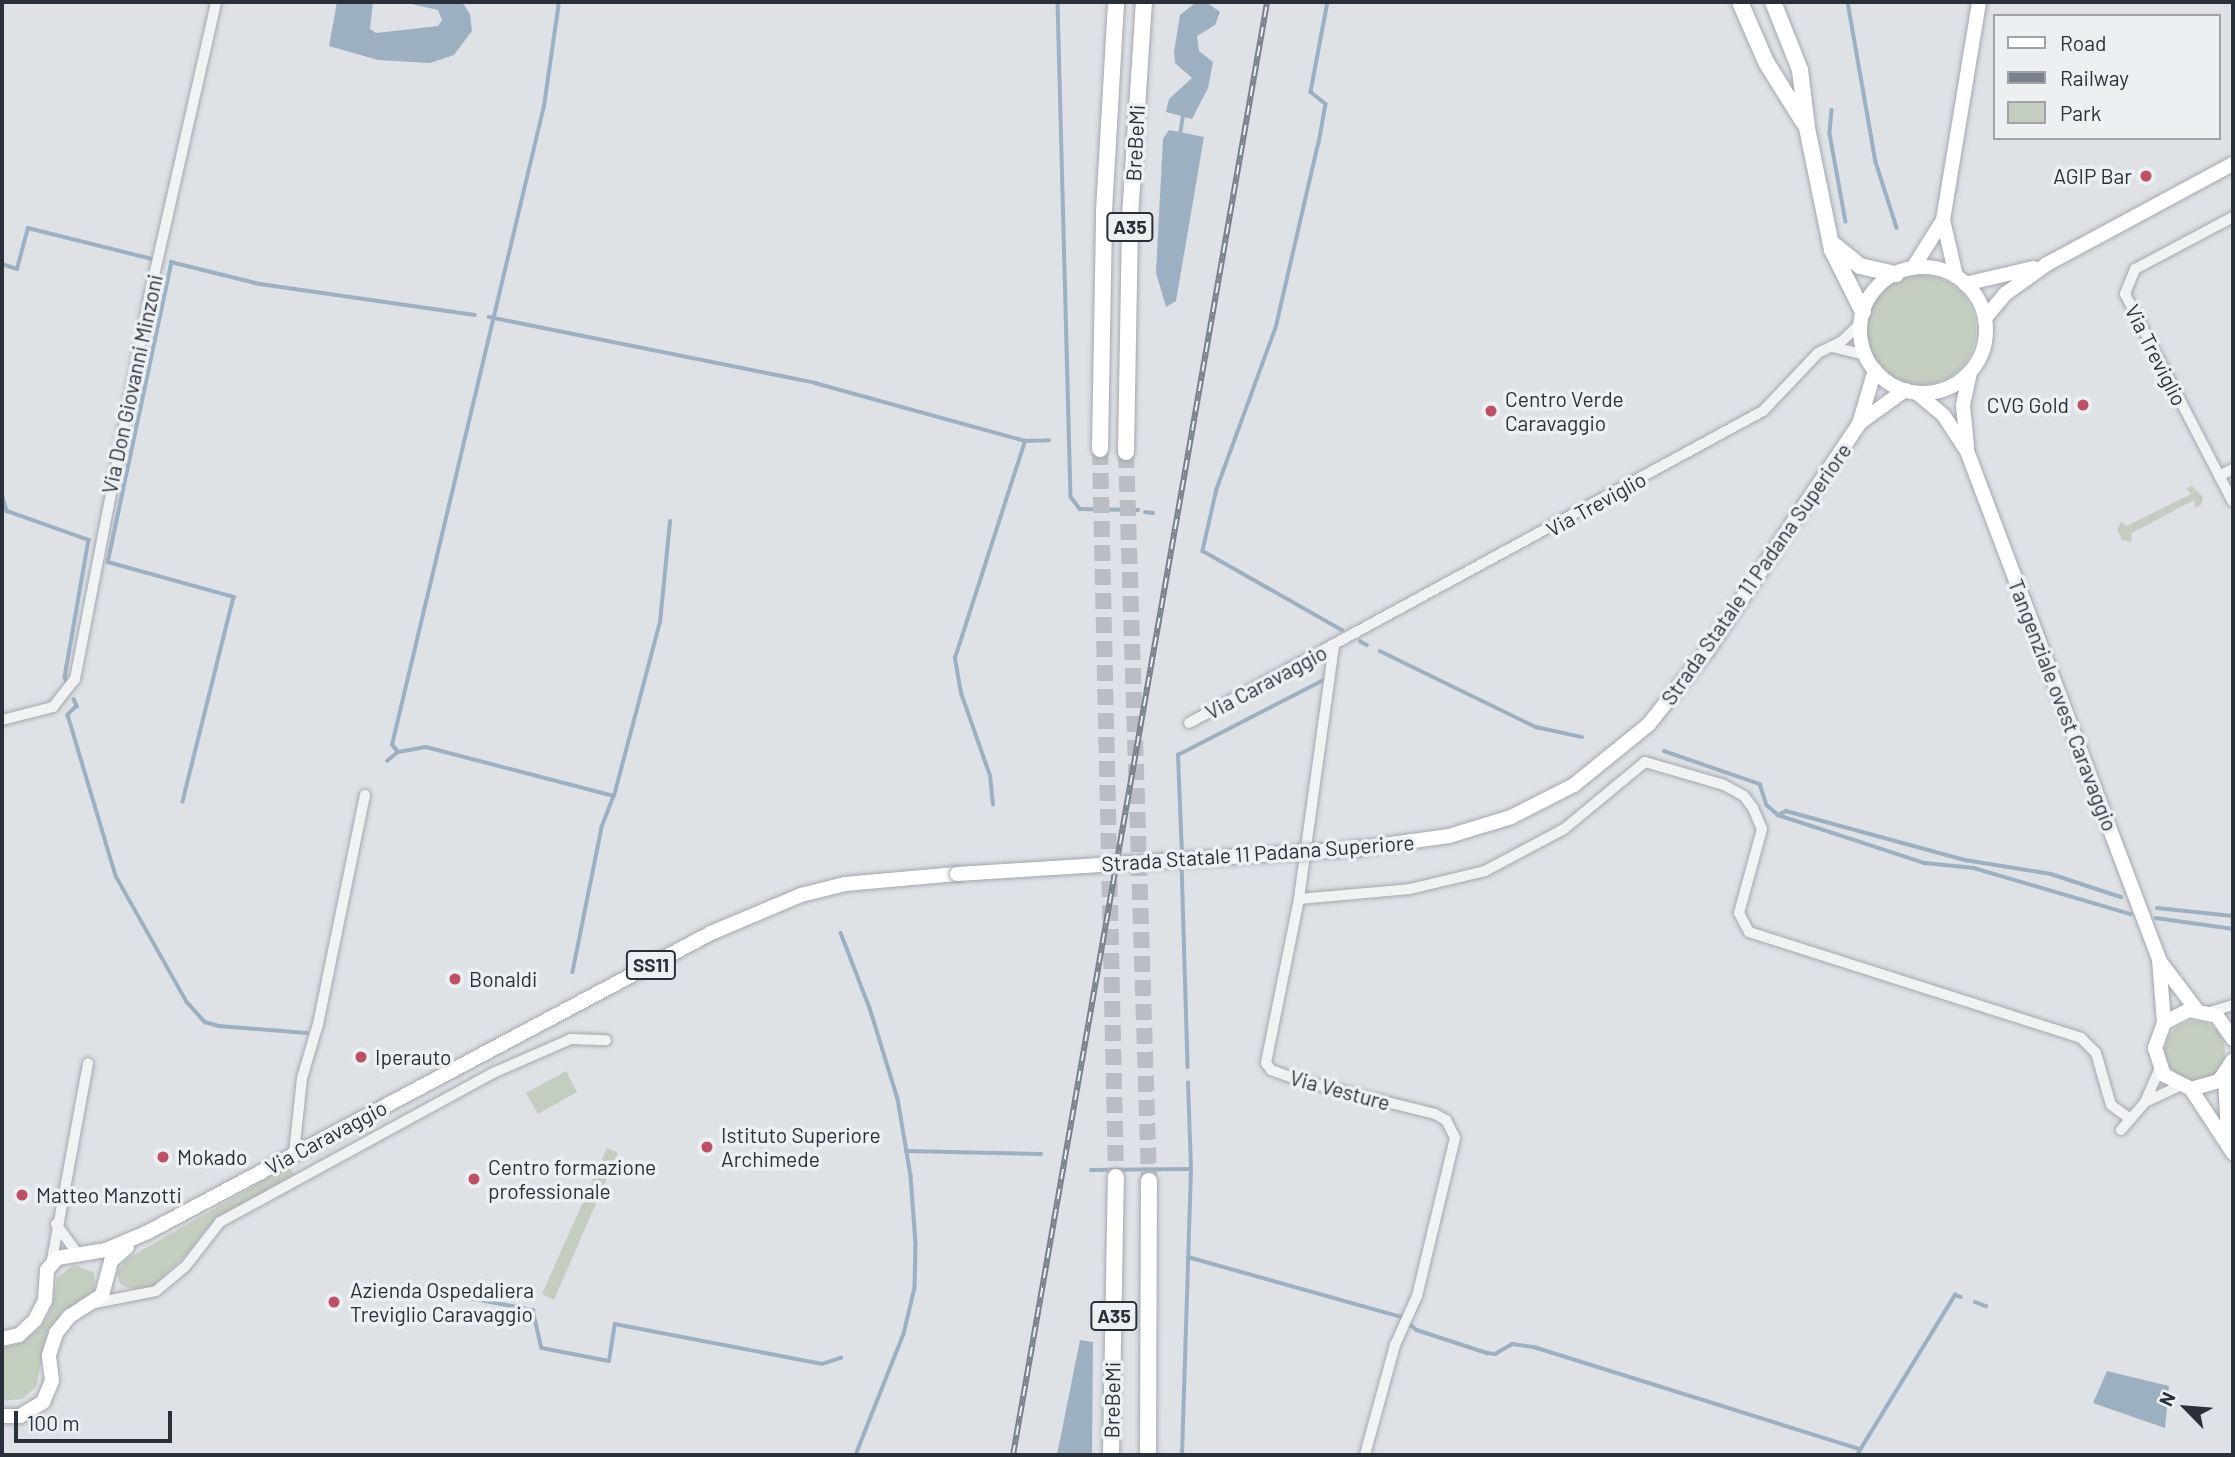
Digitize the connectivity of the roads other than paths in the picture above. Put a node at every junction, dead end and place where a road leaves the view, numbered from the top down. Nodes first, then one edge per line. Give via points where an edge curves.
1 (216, 2) edge
2 (1116, 2) edge
3 (1144, 2) edge
4 (1740, 2) edge
5 (1773, 2) edge
6 (1979, 2) edge
7 (1807, 128) junction
8 (2233, 164) edge
9 (2233, 217) edge
10 (1943, 220) junction
11 (1829, 237) junction
12 (2047, 264) junction
13 (1913, 268) junction
14 (1896, 274) junction
15 (1961, 280) junction
16 (1862, 317) junction
17 (1985, 318) junction
18 (1833, 347) junction
19 (1866, 355) junction
20 (1875, 370) junction
21 (1972, 370) junction
22 (1911, 391) junction
23 (1859, 424) junction
24 (1100, 449) tunnel mouth
25 (1967, 451) junction
26 (1126, 452) tunnel mouth
27 (2233, 469) edge
28 (2219, 477) junction
29 (2233, 502) edge
30 (1338, 643) junction
31 (2, 720) edge
32 (1189, 723) dead end
33 (365, 795) dead end
34 (1298, 898) junction
35 (2159, 958) junction
36 (2233, 1005) edge
37 (2203, 1011) junction
38 (2164, 1024) junction
39 (2233, 1031) edge
40 (606, 1040) dead end
41 (505, 1043) joint
42 (2233, 1060) edge
43 (88, 1063) dead end
44 (2160, 1069) junction
45 (2225, 1076) junction
46 (2185, 1088) junction
47 (2145, 1102) junction
48 (2130, 1119) junction
49 (2121, 1130) dead end
50 (298, 1134) junction
51 (310, 1145) junction
52 (2232, 1150) edge
53 (294, 1153) junction
54 (1116, 1177) tunnel mouth
55 (1149, 1181) tunnel mouth
56 (56, 1224) junction
57 (148, 1232) junction
58 (81, 1253) junction
59 (51, 1265) junction
60 (107, 1278) junction
61 (136, 1298) junction
62 (95, 1303) junction
63 (2, 1339) edge
64 (2, 1416) edge
65 (1111, 1455) edge
66 (1148, 1455) edge
67 (1365, 1455) edge

1 - 31 street, Via Don Giovanni Minzoni via 151,289 75,679 62,702
2 - 24 highway, BreBeMi / A35 via 1104,211
3 - 26 highway, BreBeMi / A35 via 1130,217
4 - 7 highway via 1766,62
5 - 7 highway via 1800,70
6 - 10 main road
7 - 11 highway
8 - 12 main road
9 - 28 street, Via Treviglio via 2135,269 2125,287 2127,301
10 - 13 main road
10 - 15 main road
11 - 14 highway via 1860,266
11 - 16 highway
12 - 15 main road
12 - 17 main road via 2005,294
13 - 14 main road
13 - 15 main road via 1931,268
14 - 16 main road via 1875,289
15 - 17 main road
16 - 18 street, Via Treviglio
16 - 19 main road
17 - 21 main road via 1983,348
18 - 19 street
18 - 30 street, Via Treviglio via 1813,358 1782,396 1763,411
19 - 20 main road
20 - 22 main road
20 - 23 main road, Strada Statale 11 Padana Superiore
21 - 22 main road via 1952,386
21 - 25 main road, Tangenziale ovest Caravaggio via 1963,405
22 - 23 main road, Strada Statale 11 Padana Superiore
22 - 25 main road, Tangenziale ovest Caravaggio via 1944,416
23 - 41 main road, Strada Statale 11 Padana Superiore / SS11, bridge via 1700,660 1632,739 1574,785 1511,817 1449,836 1355,849 855,882 801,895 711,933
25 - 35 main road, Tangenziale ovest Caravaggio
27 - 28 street
28 - 29 street, Via Treviglio
30 - 32 street, Via Caravaggio
30 - 34 street, Via Vesture
33 - 50 street via 318,1024 302,1078
34 - 48 street via 1410,889 1485,871 1564,829 1645,762 1724,785 1744,796 1753,808 1762,829 1739,913 1749,932 2085,1040 2097,1057 2108,1100
34 - 67 street, Via Vesture via 1266,1063 1298,1080 1435,1114 1446,1120 1455,1138 1417,1296 1395,1345
35 - 37 main road, Tangenziale ovest Caravaggio
35 - 38 main road, Tangenziale ovest Caravaggio
36 - 37 street
37 - 38 main road via 2175,1014
37 - 39 main road, Tangenziale ovest Caravaggio
38 - 44 main road, Tangenziale ovest Caravaggio via 2155,1048
40 - 61 street via 571,1039 516,1061 262,1197 220,1222 165,1285
41 - 51 main road, Via Caravaggio
42 - 45 main road
43 - 56 street
44 - 46 main road
44 - 47 street
45 - 46 main road via 2213,1085
45 - 52 main road
46 - 47 street
46 - 52 main road
47 - 48 street
48 - 49 street
50 - 51 street
50 - 53 street
51 - 53 main road, Via Caravaggio
53 - 57 main road, Via Caravaggio
54 - 65 highway, BreBeMi / A35
55 - 66 highway, BreBeMi / A35
56 - 58 street
56 - 59 street
57 - 58 main road, Via Caravaggio
57 - 60 main road, Via Caravaggio via 116,1254
58 - 59 main road, Via Caravaggio via 58,1258
58 - 60 main road via 99,1262
59 - 63 main road via 44,1279 45,1300 35,1320 19,1335
60 - 61 street
60 - 62 main road, Via Caravaggio
61 - 62 street
62 - 64 main road, Via Caravaggio via 70,1316 56,1333 49,1355 52,1381 43,1402 20,1416

